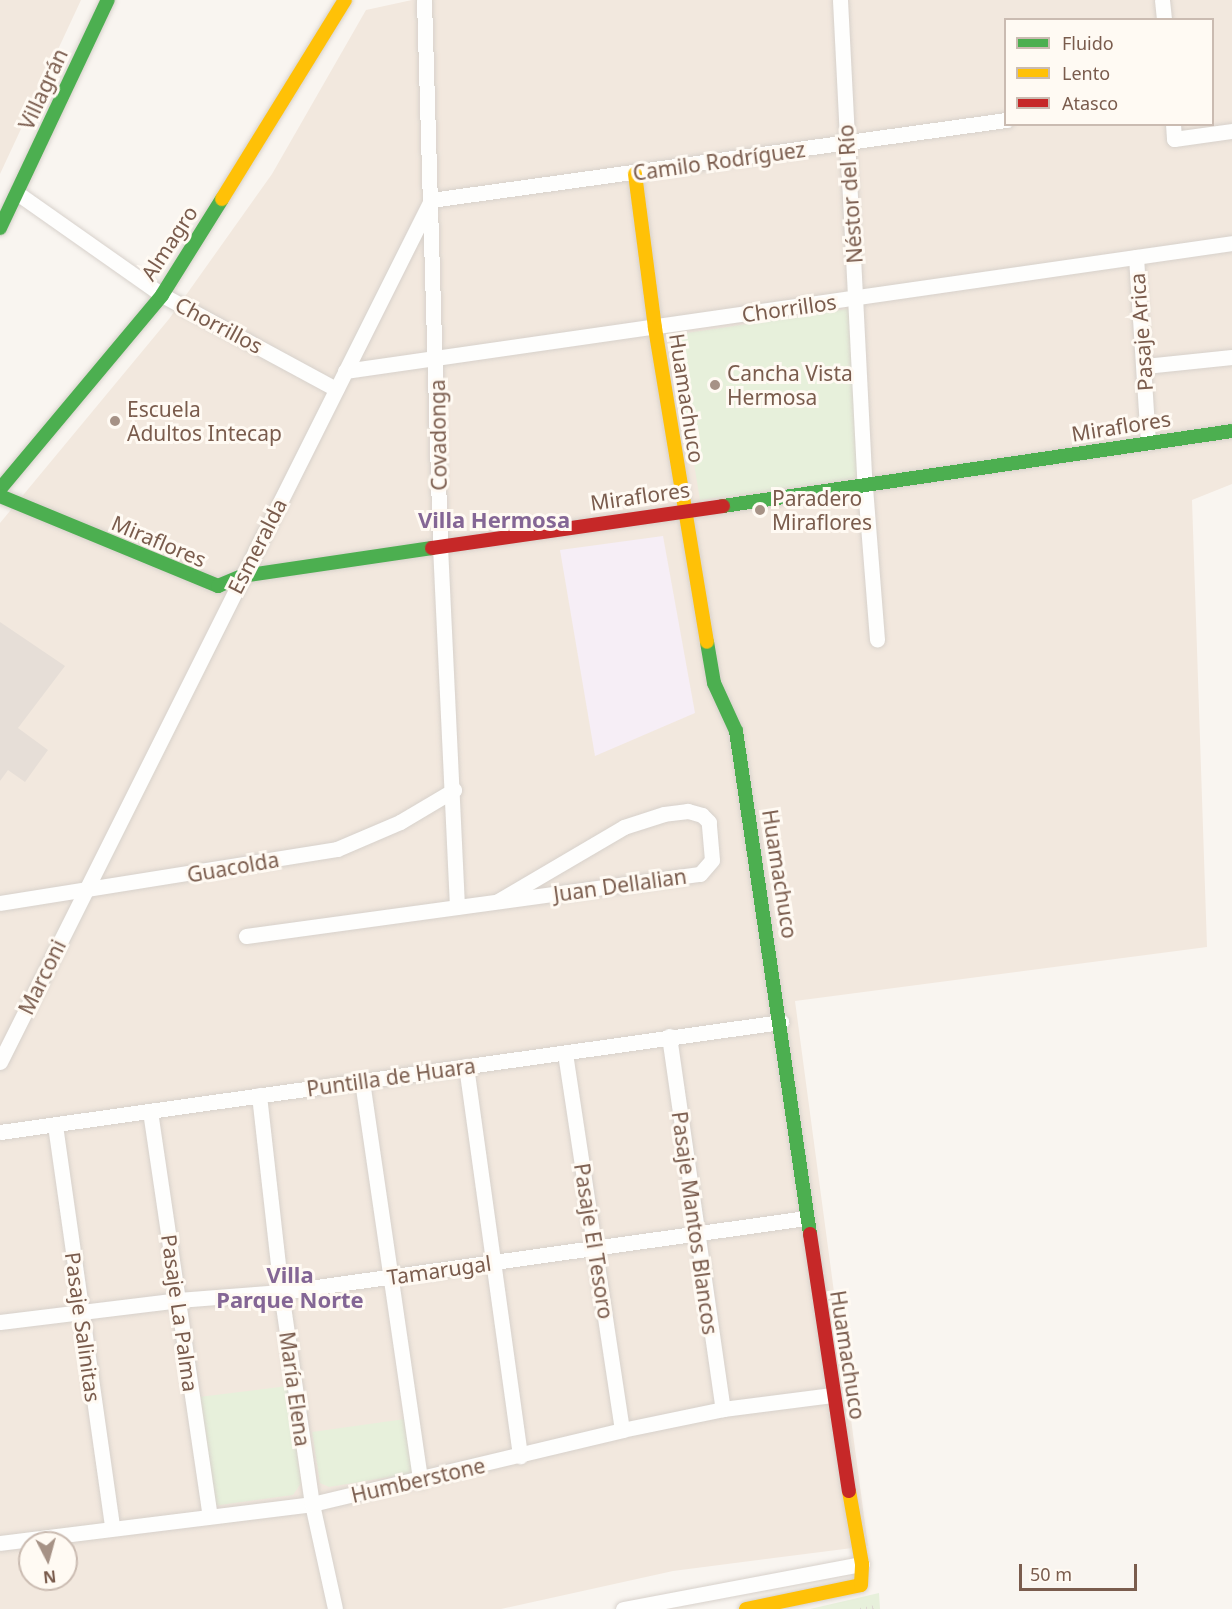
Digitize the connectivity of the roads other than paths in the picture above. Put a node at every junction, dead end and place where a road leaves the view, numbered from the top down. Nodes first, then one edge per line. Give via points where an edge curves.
1 (108, 0) edge
2 (345, 0) edge
3 (359, 0) edge
4 (424, 0) edge
5 (840, 0) edge
6 (1162, 0) edge
7 (335, 18) junction
8 (1164, 18) edge
9 (1004, 120) edge
10 (1173, 126) edge
11 (1232, 131) edge
12 (846, 142) junction
13 (634, 174) junction
14 (17, 193) junction
15 (431, 200) junction
16 (0, 228) edge
17 (1232, 243) edge
18 (1136, 257) junction
19 (162, 295) junction
20 (858, 298) junction
21 (654, 328) junction
22 (1232, 357) edge
23 (436, 360) junction
24 (1145, 366) junction
25 (345, 371) junction
26 (336, 389) junction
27 (1232, 431) edge
28 (1148, 443) junction
29 (865, 487) junction
30 (0, 489) edge
31 (0, 496) edge
32 (685, 510) junction
33 (440, 546) junction
34 (242, 576) junction
35 (877, 640) dead end
36 (454, 790) junction
37 (83, 892) junction
38 (498, 901) junction
39 (0, 903) edge
40 (457, 907) junction
41 (246, 936) dead end
42 (782, 1022) junction
43 (669, 1036) junction
44 (566, 1053) junction
45 (0, 1062) edge
46 (466, 1066) junction
47 (362, 1081) junction
48 (259, 1095) junction
49 (150, 1111) junction
50 (55, 1125) junction
51 (0, 1132) edge
52 (806, 1218) junction
53 (696, 1234) junction
54 (596, 1248) junction
55 (491, 1263) junction
56 (388, 1277) junction
57 (281, 1292) junction
58 (178, 1300) junction
59 (81, 1310) junction
60 (0, 1322) edge
61 (832, 1395) junction
62 (723, 1410) junction
63 (622, 1430) junction
64 (520, 1456) junction
65 (420, 1481) junction
66 (312, 1504) junction
67 (210, 1516) junction
68 (112, 1528) junction
69 (0, 1542) edge
70 (862, 1564) junction
71 (334, 1609) edge
72 (623, 1609) edge
73 (746, 1609) edge

1 - 14 street, Villagrán
2 - 7 street, Almagro
3 - 7 street
4 - 15 street, Covadonga
5 - 12 street, Néstor del Río
6 - 8 street
7 - 19 street, Almagro
9 - 12 street, Camilo Rodríguez
10 - 11 street via 1174,139
12 - 13 street, Camilo Rodríguez
12 - 20 street, Néstor del Río
13 - 15 street, Camilo Rodríguez
13 - 21 street, Huamachuco
14 - 16 street, Villagrán
14 - 19 street, Chorrillos
15 - 23 street, Covadonga
15 - 25 street, Esmeralda
17 - 18 street, Chorrillos
18 - 20 street, Chorrillos
18 - 24 street, Pasaje Arica
19 - 26 street, Chorrillos
19 - 30 street, Almagro
20 - 21 street, Chorrillos
20 - 29 street, Néstor del Río
21 - 23 street, Chorrillos
21 - 32 street, Huamachuco
22 - 24 street
23 - 25 street, Chorrillos
23 - 33 street, Covadonga
24 - 28 street, Pasaje Arica
25 - 26 street, Esmeralda
26 - 34 street, Esmeralda
27 - 28 street, Miraflores
28 - 29 street, Miraflores
29 - 32 street, Miraflores
29 - 35 street, Néstor del Río
31 - 34 street, Miraflores via 199,582 218,586
32 - 33 street, Miraflores
32 - 42 street, Huamachuco via 714,683 736,731
33 - 34 street, Miraflores
33 - 36 street, Covadonga
34 - 37 street, Esmeralda
36 - 37 street, Guacolda via 400,822 337,849
36 - 40 street, Covadonga
37 - 39 street, Guacolda
37 - 45 street, Marconi
38 - 38 street, Juan Dellalian via 624,827 688,811 698,812 709,822 712,860 700,874
38 - 40 street, Juan Dellalian
40 - 41 street, Juan Dellalian
42 - 43 street, Puntilla de Huara
42 - 52 street, Huamachuco
43 - 44 street, Puntilla de Huara
43 - 53 street, Pasaje Mantos Blancos
44 - 46 street, Puntilla de Huara
44 - 54 street, Pasaje El Tesoro
46 - 47 street, Puntilla de Huara
46 - 55 street
47 - 48 street, Puntilla de Huara
47 - 56 street
48 - 49 street, Puntilla de Huara
48 - 57 street, María Elena
49 - 50 street, Puntilla de Huara
49 - 58 street, Pasaje La Palma
50 - 51 street, Puntilla de Huara
50 - 59 street, Pasaje Salinitas
52 - 53 street, Tamarugal
52 - 61 street, Huamachuco
53 - 54 street, Tamarugal
53 - 62 street, Pasaje Mantos Blancos
54 - 55 street, Tamarugal
54 - 63 street, Pasaje El Tesoro
55 - 56 street, Tamarugal
55 - 64 street
56 - 57 street, Tamarugal
56 - 65 street
57 - 58 street, Tamarugal
57 - 66 street, María Elena
58 - 59 street, Tamarugal
58 - 67 street, Pasaje La Palma
59 - 60 street, Tamarugal
59 - 68 street, Pasaje Salinitas
61 - 62 street, Humberstone
61 - 70 street, Huamachuco
62 - 63 street, Humberstone
63 - 64 street, Humberstone
64 - 65 street, Humberstone
65 - 66 street, Humberstone
66 - 67 street, Humberstone
66 - 71 street, María Elena
67 - 68 street, Humberstone
68 - 69 street, Humberstone
70 - 72 street
70 - 73 street, Huamachuco via 861,1585

